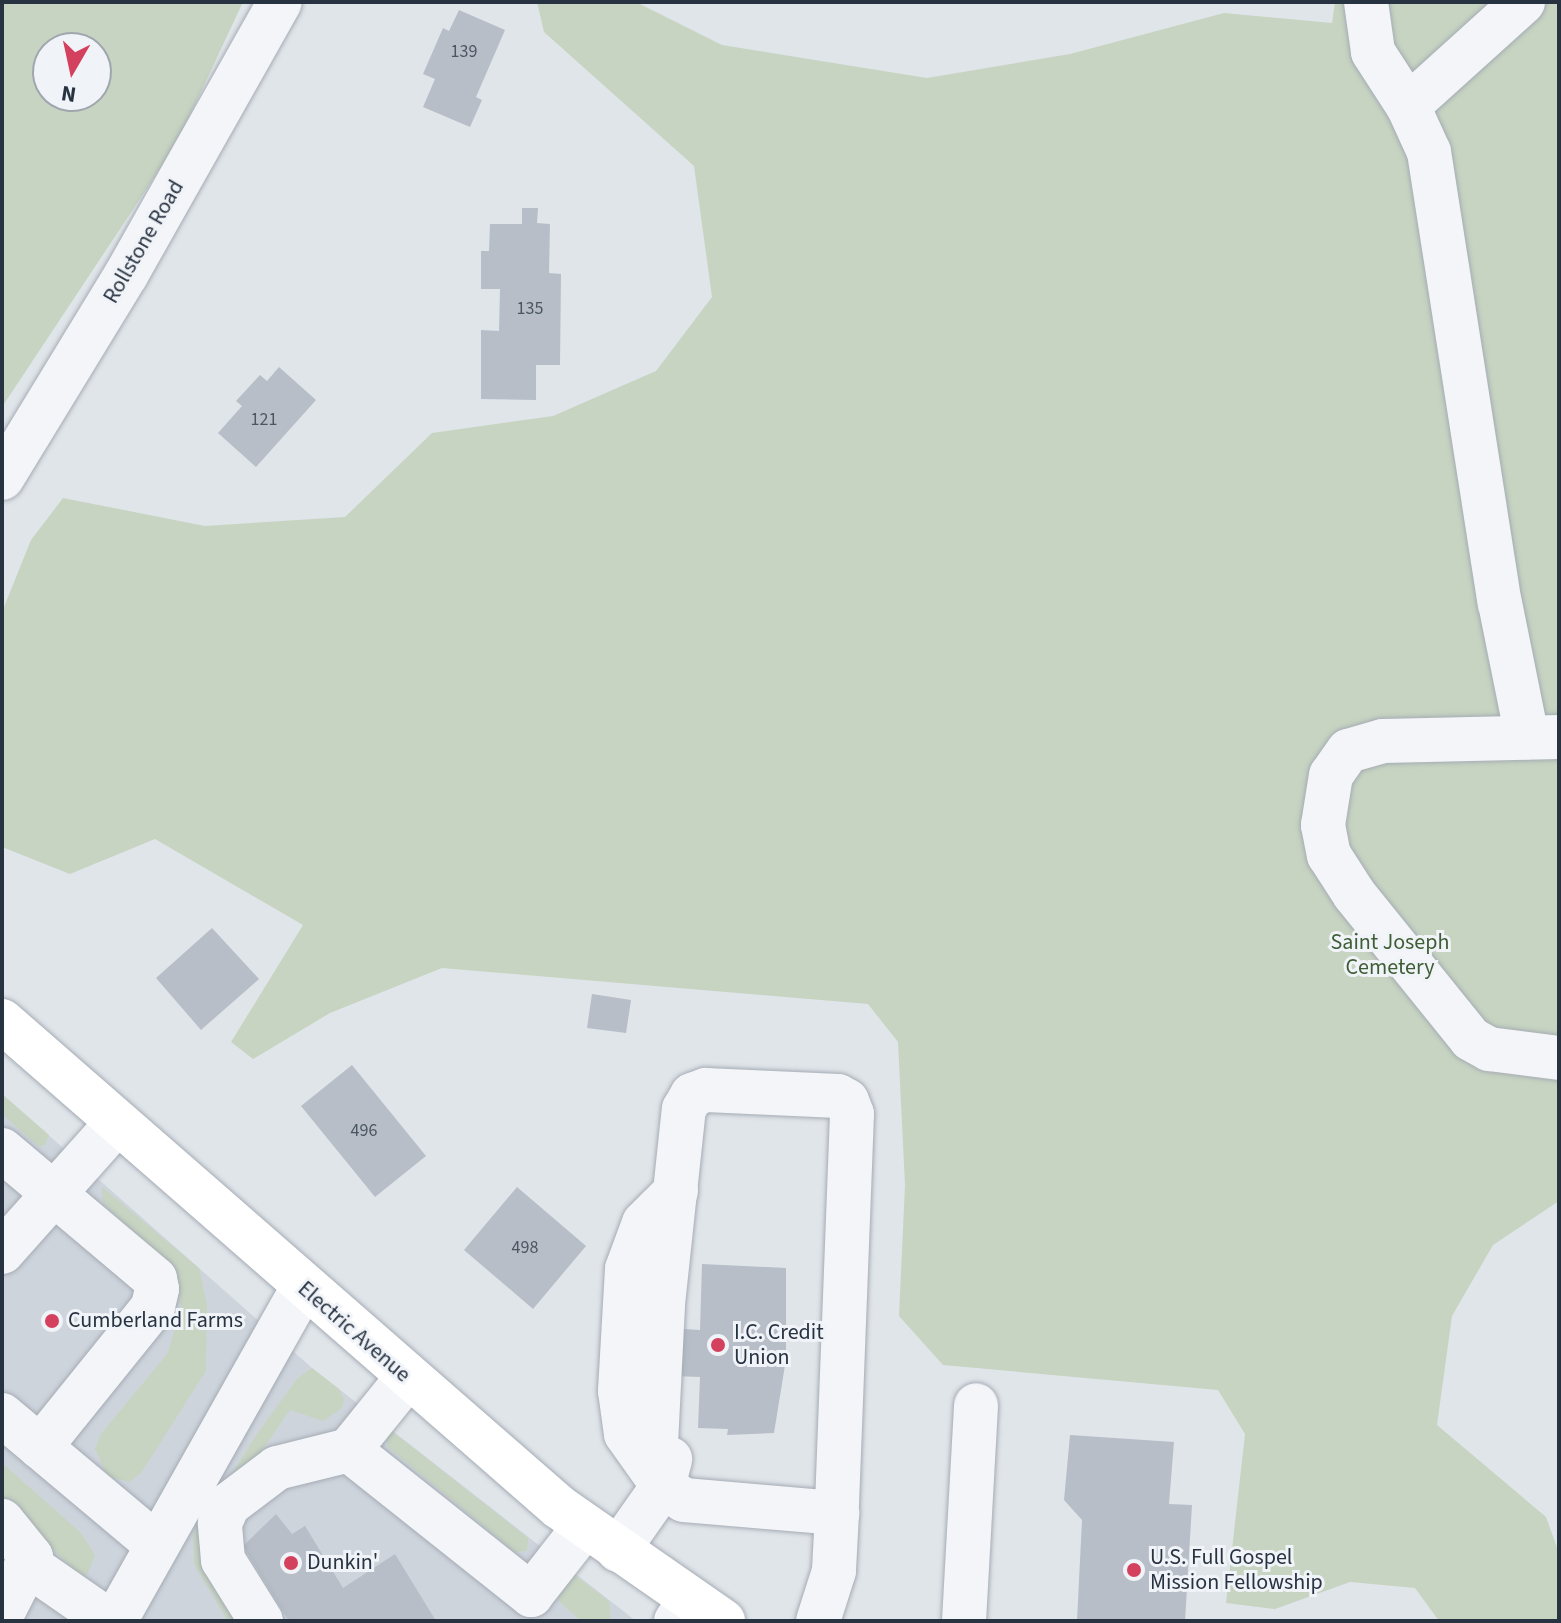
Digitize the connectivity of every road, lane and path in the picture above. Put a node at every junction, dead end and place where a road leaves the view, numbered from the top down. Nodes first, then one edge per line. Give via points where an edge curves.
1 (280, 2) edge
2 (1366, 2) edge
3 (1523, 2) edge
4 (1408, 106) junction
5 (2, 478) edge
6 (1543, 737) edge
7 (2, 1021) edge
8 (1559, 1058) edge
9 (117, 1123) junction
10 (2, 1150) edge
11 (676, 1191) junction
12 (53, 1193) junction
13 (2, 1252) edge
14 (303, 1288) junction
15 (407, 1378) junction
16 (976, 1405) dead end
17 (2, 1415) edge
18 (40, 1447) junction
19 (349, 1450) junction
20 (663, 1486) junction
21 (837, 1513) junction
22 (2, 1521) edge
23 (602, 1538) junction
24 (157, 1545) junction
25 (30, 1566) junction
26 (517, 1613) edge
27 (2, 1614) edge
28 (696, 1614) edge
29 (112, 1621) edge
30 (261, 1621) edge
31 (818, 1621) edge
32 (964, 1621) edge

1 - 5 street, Rollstone Road via 126,275
2 - 4 street via 1373,52
3 - 4 street
4 - 6 street via 1429,152 1500,603
6 - 8 street via 1383,741 1348,751 1331,775 1323,825 1329,855 1354,894 1471,1039 1489,1049
7 - 9 main road, Electric Avenue
9 - 12 street
9 - 14 main road, Electric Avenue
10 - 12 street
11 - 20 street via 687,1261 677,1424
11 - 20 street via 644,1223 633,1243 620,1391 626,1434
11 - 21 street via 684,1109 698,1091 838,1096 851,1106
12 - 13 street
12 - 18 street via 155,1279 157,1289 153,1307
14 - 15 main road, Electric Avenue
14 - 24 street
15 - 19 street
15 - 23 main road, Electric Avenue
16 - 32 street
17 - 18 street
18 - 24 street
19 - 26 street
19 - 30 street via 277,1468 228,1505 220,1523 220,1552
20 - 21 street via 700,1504
20 - 23 street
21 - 31 street via 834,1571
22 - 25 street via 27,1545
23 - 26 street
23 - 28 main road, Electric Avenue
24 - 29 street
25 - 27 street
25 - 29 street

